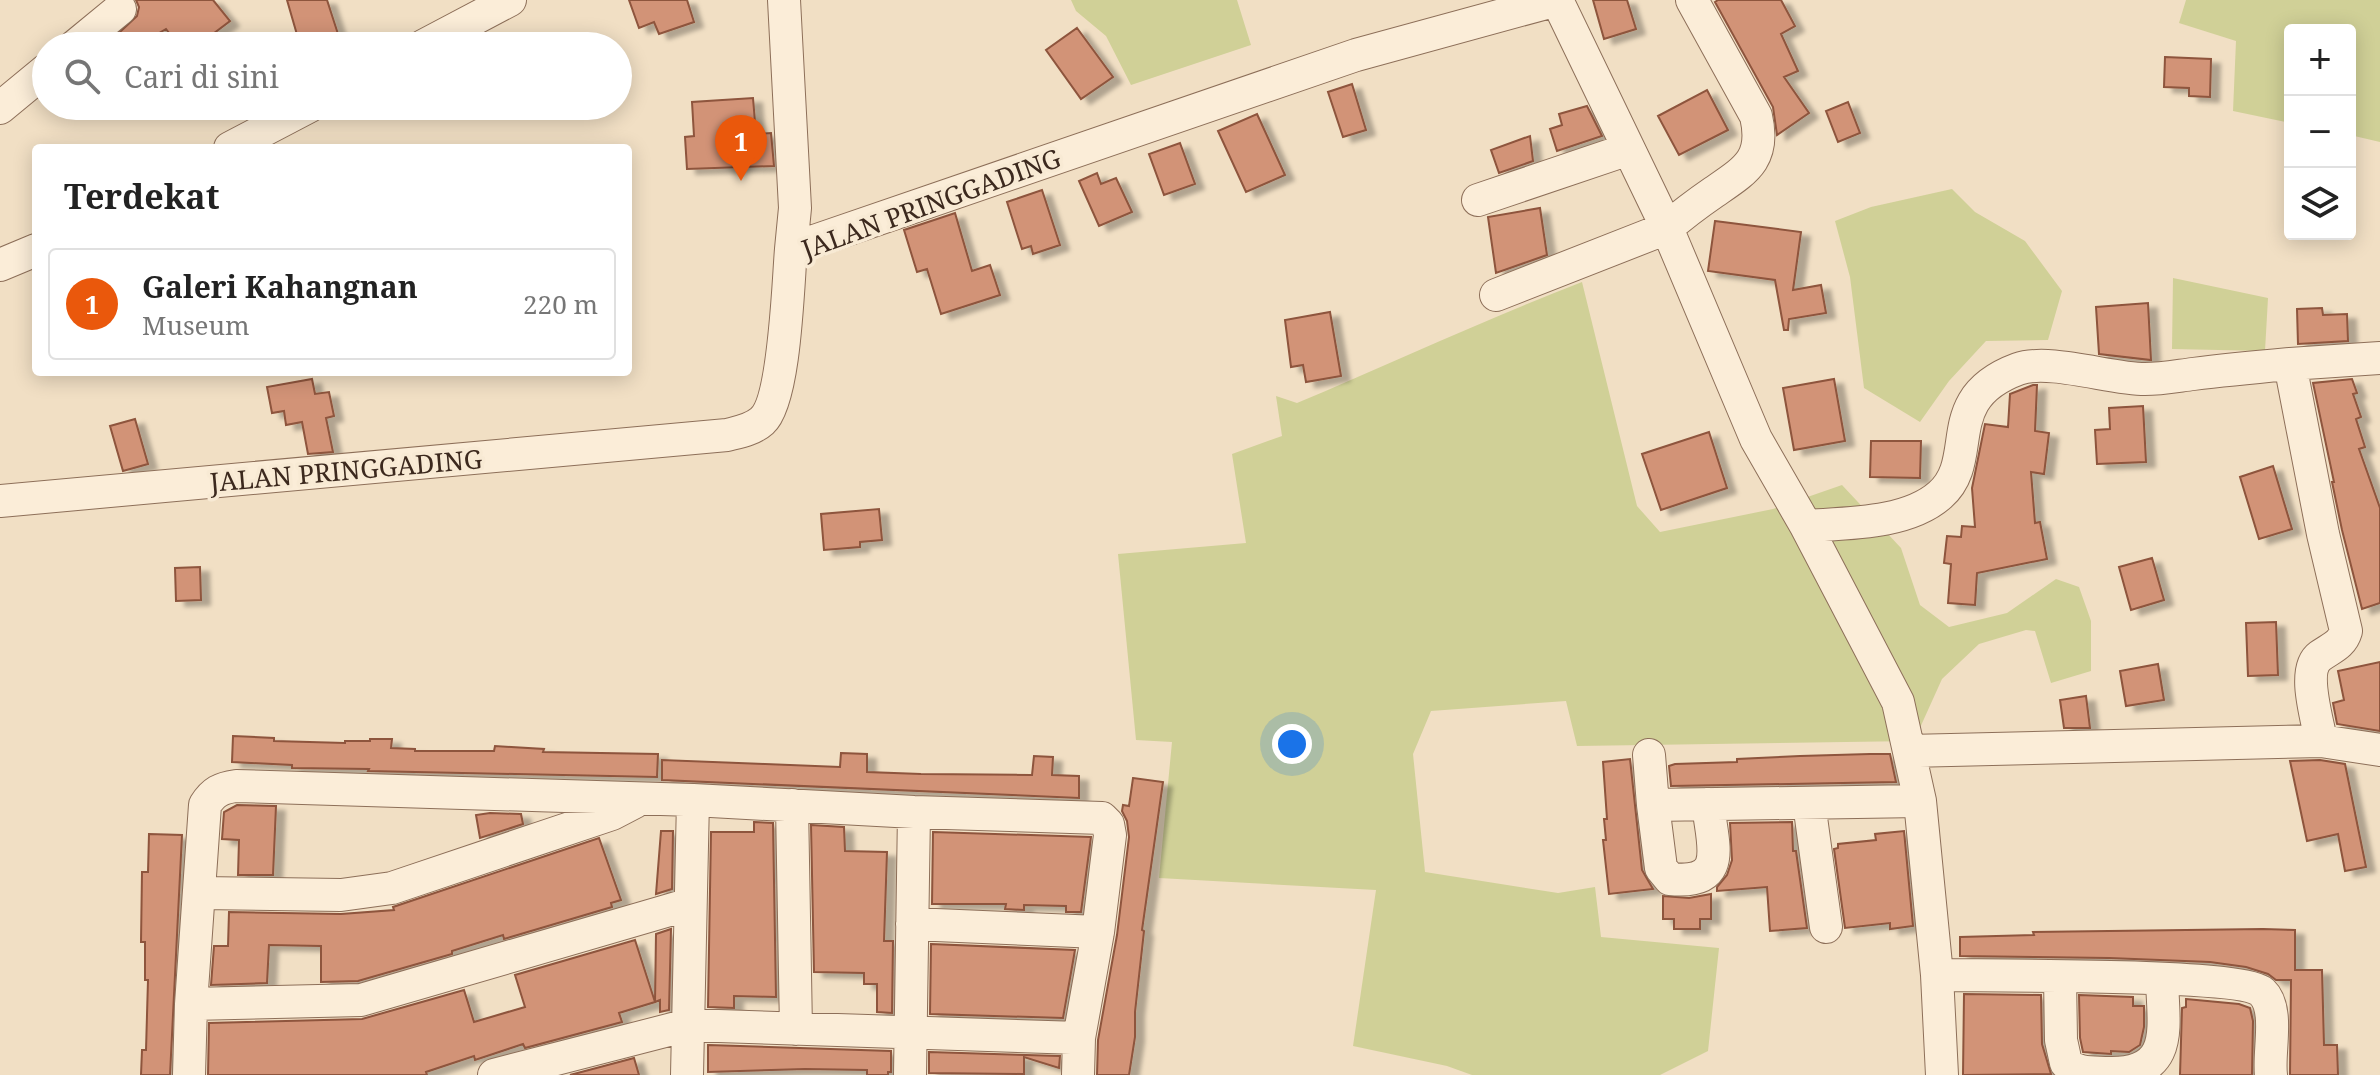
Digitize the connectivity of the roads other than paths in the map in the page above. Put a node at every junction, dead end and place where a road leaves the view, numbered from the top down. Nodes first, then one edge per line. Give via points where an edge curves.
1 (510, 0) edge
2 (784, 0) edge
3 (1557, 0) edge
4 (1692, 0) edge
5 (120, 9) dead end
6 (92, 32) edge
7 (449, 32) edge
8 (32, 82) edge
9 (0, 108) edge
10 (283, 120) edge
11 (238, 144) edge
12 (1629, 149) junction
13 (1478, 200) dead end
14 (1667, 228) junction
15 (791, 249) junction
16 (32, 252) edge
17 (0, 265) edge
18 (1496, 295) dead end
19 (2380, 358) edge
20 (2290, 364) junction
21 (0, 501) edge
22 (1806, 526) junction
23 (2321, 741) junction
24 (2380, 750) edge
25 (1909, 751) junction
26 (1649, 755) dead end
27 (641, 799) junction
28 (693, 800) junction
29 (1920, 801) junction
30 (1809, 803) junction
31 (1708, 804) junction
32 (792, 805) junction
33 (1653, 805) junction
34 (914, 812) junction
35 (201, 893) junction
36 (690, 904) junction
37 (912, 924) junction
38 (1826, 927) dead end
39 (1098, 932) junction
40 (1937, 975) junction
41 (2060, 977) junction
42 (2162, 979) junction
43 (191, 1004) junction
44 (688, 1025) junction
45 (796, 1029) junction
46 (910, 1033) junction
47 (1079, 1038) junction
48 (189, 1075) edge
49 (494, 1075) edge
50 (687, 1075) edge
51 (910, 1075) edge
52 (1078, 1075) edge
53 (1942, 1075) edge
54 (2271, 1075) edge

1 - 7 street
2 - 15 street via 795,208
3 - 12 street
3 - 15 street, JALAN PRINGGADING via 1356,55
4 - 14 street via 1756,116 1759,146 1744,172
5 - 6 street
8 - 9 street
10 - 11 street
12 - 13 street
12 - 14 street
14 - 18 street
14 - 22 street via 1756,439
15 - 21 street, JALAN PRINGGADING via 779,380 769,413 751,429 711,437
16 - 17 street
19 - 20 street
20 - 22 street via 2145,379 2020,368 1977,397 1966,416 1955,475 1942,494 1895,516
20 - 23 street via 2346,631 2343,640 2311,667
22 - 25 street via 1898,702
23 - 24 street
23 - 25 street
25 - 29 street
26 - 33 street
27 - 28 street
27 - 35 street via 612,814 392,888 341,895
27 - 35 street via 222,788 205,805
28 - 32 street
28 - 36 street
29 - 30 street
29 - 40 street
30 - 31 street
30 - 38 street
31 - 33 street
31 - 33 street via 1711,868 1699,878 1676,879 1661,868
32 - 34 street
32 - 45 street
34 - 37 street
34 - 39 street via 1102,818 1110,835
35 - 43 street
36 - 43 street via 361,1000
36 - 44 street
37 - 39 street
37 - 46 street
39 - 47 street
40 - 41 street
40 - 53 street
41 - 42 street
41 - 42 street via 2066,1063 2075,1070 2117,1074 2146,1068 2159,1054
42 - 54 street via 2228,983 2263,993 2272,1014
43 - 48 street
44 - 45 street
44 - 49 street
44 - 50 street
45 - 46 street
46 - 47 street
46 - 51 street
47 - 52 street

